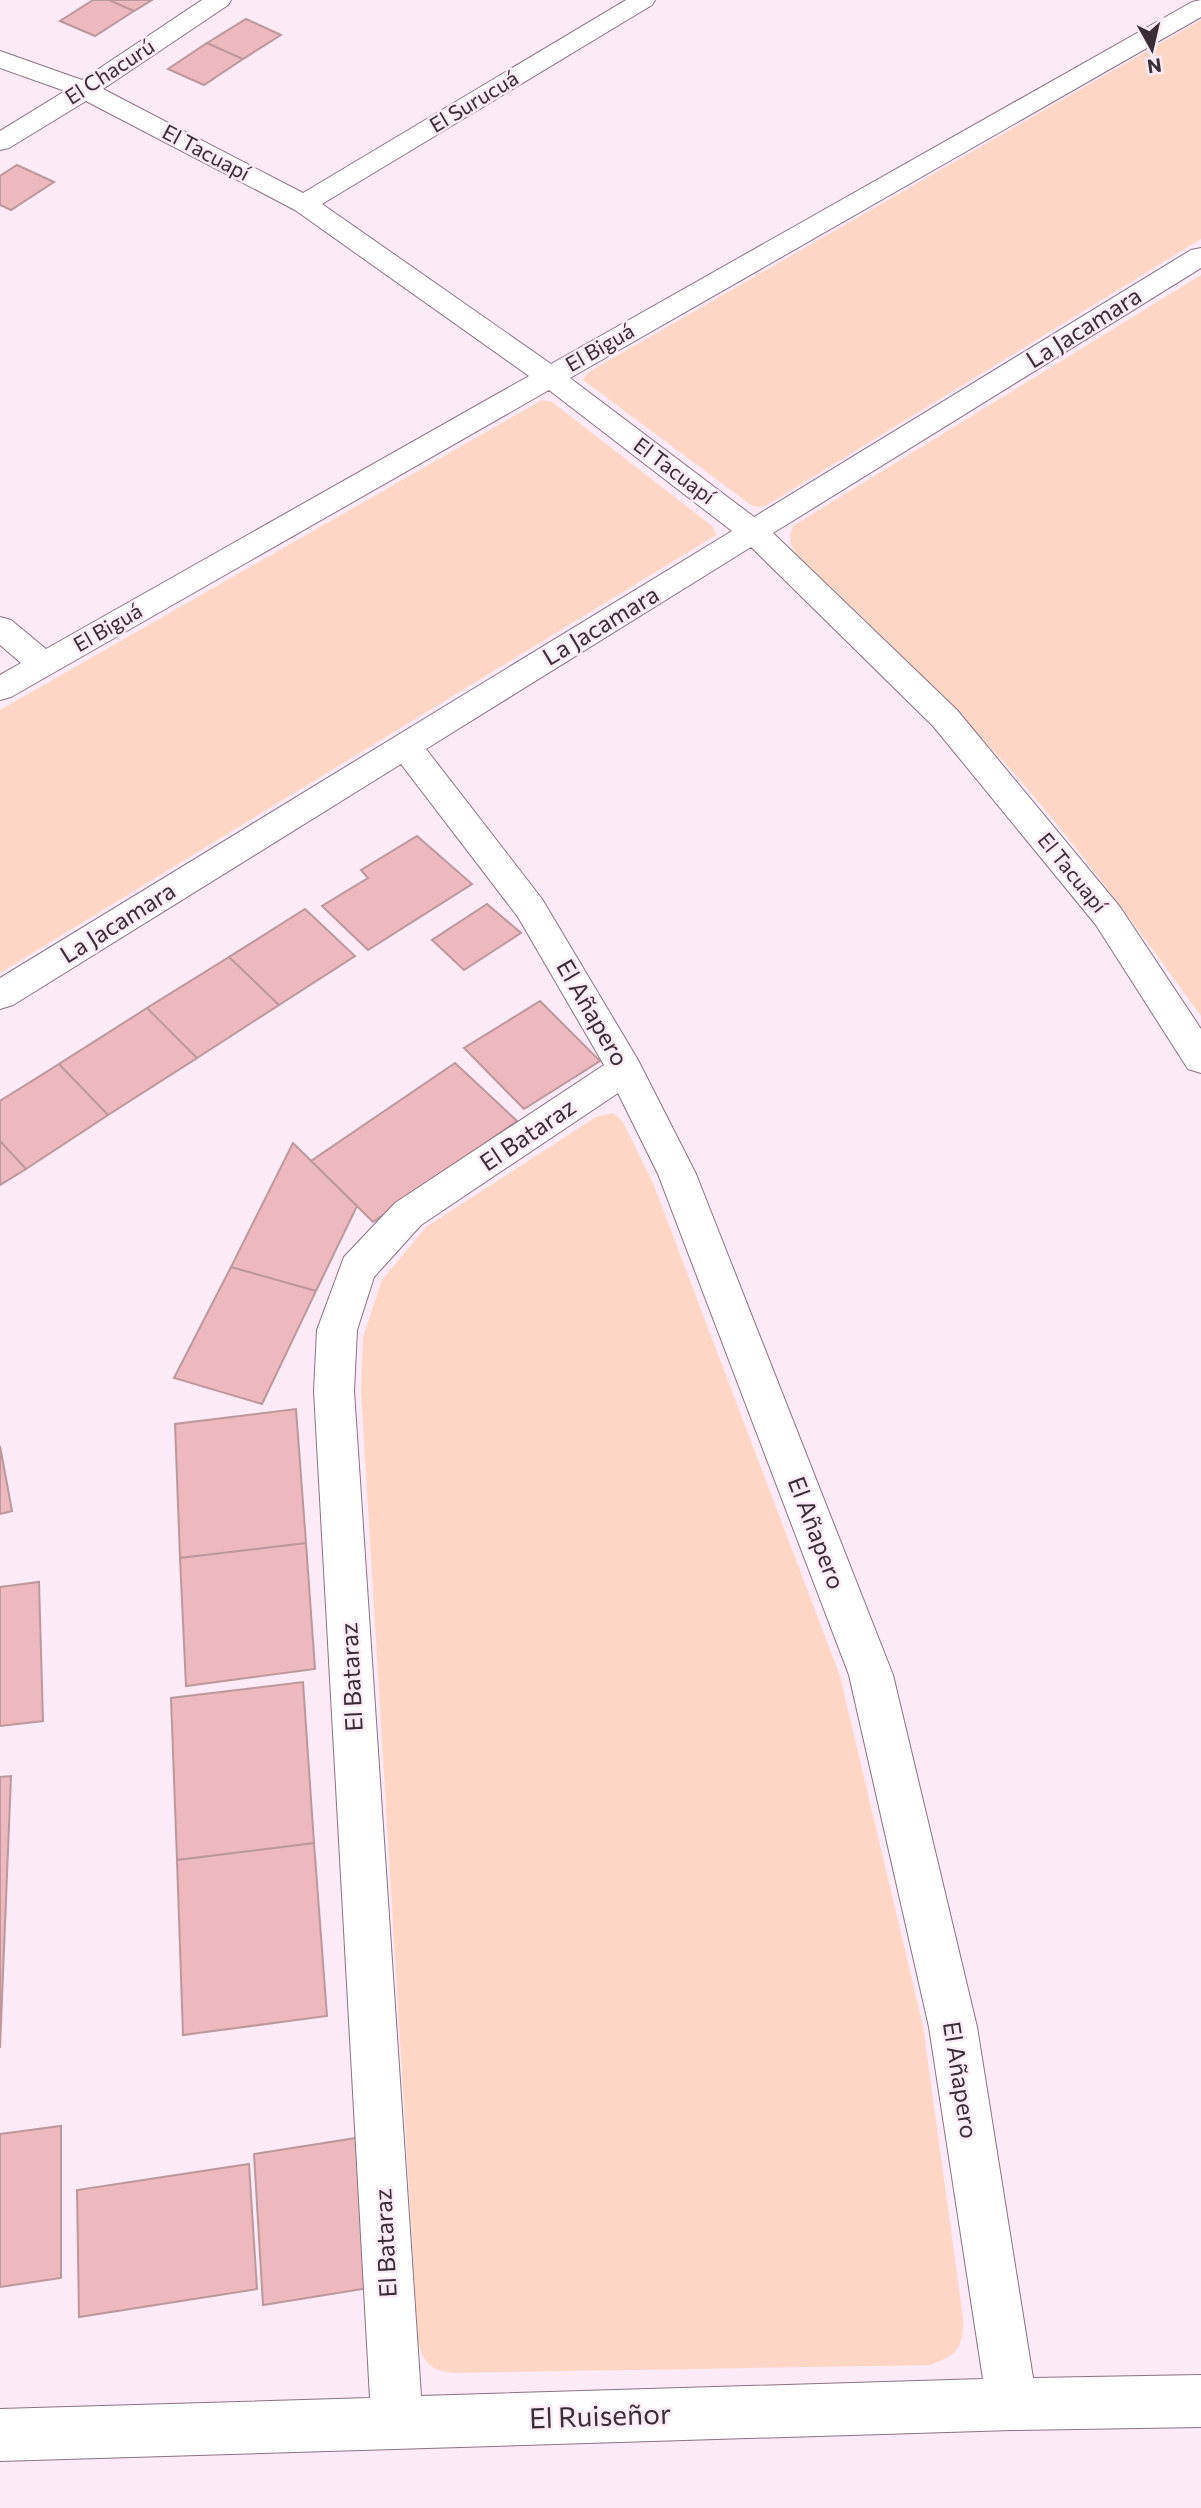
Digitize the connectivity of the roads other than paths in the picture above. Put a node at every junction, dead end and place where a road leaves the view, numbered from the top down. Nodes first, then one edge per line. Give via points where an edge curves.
1 (219, 0) edge
2 (643, 0) edge
3 (1201, 6) edge
4 (0, 59) edge
5 (85, 90) junction
6 (0, 142) edge
7 (304, 204) junction
8 (1201, 256) edge
9 (550, 377) junction
10 (754, 532) junction
11 (0, 628) edge
12 (43, 664) junction
13 (0, 689) edge
14 (405, 745) junction
15 (0, 995) edge
16 (1201, 1059) edge
17 (625, 1070) junction
18 (1201, 2401) edge
19 (1012, 2404) junction
20 (397, 2423) junction
21 (0, 2435) edge

1 - 5 street, El Chacurú
2 - 7 street, El Surucuá
3 - 9 street, El Biguá
4 - 5 street, El Tacuapí
5 - 6 street, El Chacurú
5 - 7 street, El Tacuapí
7 - 9 street, El Tacuapí
8 - 10 street, La Jacamara
9 - 10 street, El Tacuapí
9 - 12 street, El Biguá
10 - 14 street, La Jacamara
10 - 16 street, El Tacuapí via 945,718 1108,916
11 - 12 street
12 - 13 street, El Biguá
14 - 15 street, La Jacamara
14 - 17 street, El Añapero via 530,908
17 - 19 street, El Añapero via 677,1174 871,1675 953,2027
17 - 20 street, El Bataraz via 408,1214 358,1269 337,1330 334,1391
18 - 19 street, El Ruiseñor
19 - 20 street, El Ruiseñor
20 - 21 street, El Ruiseñor

